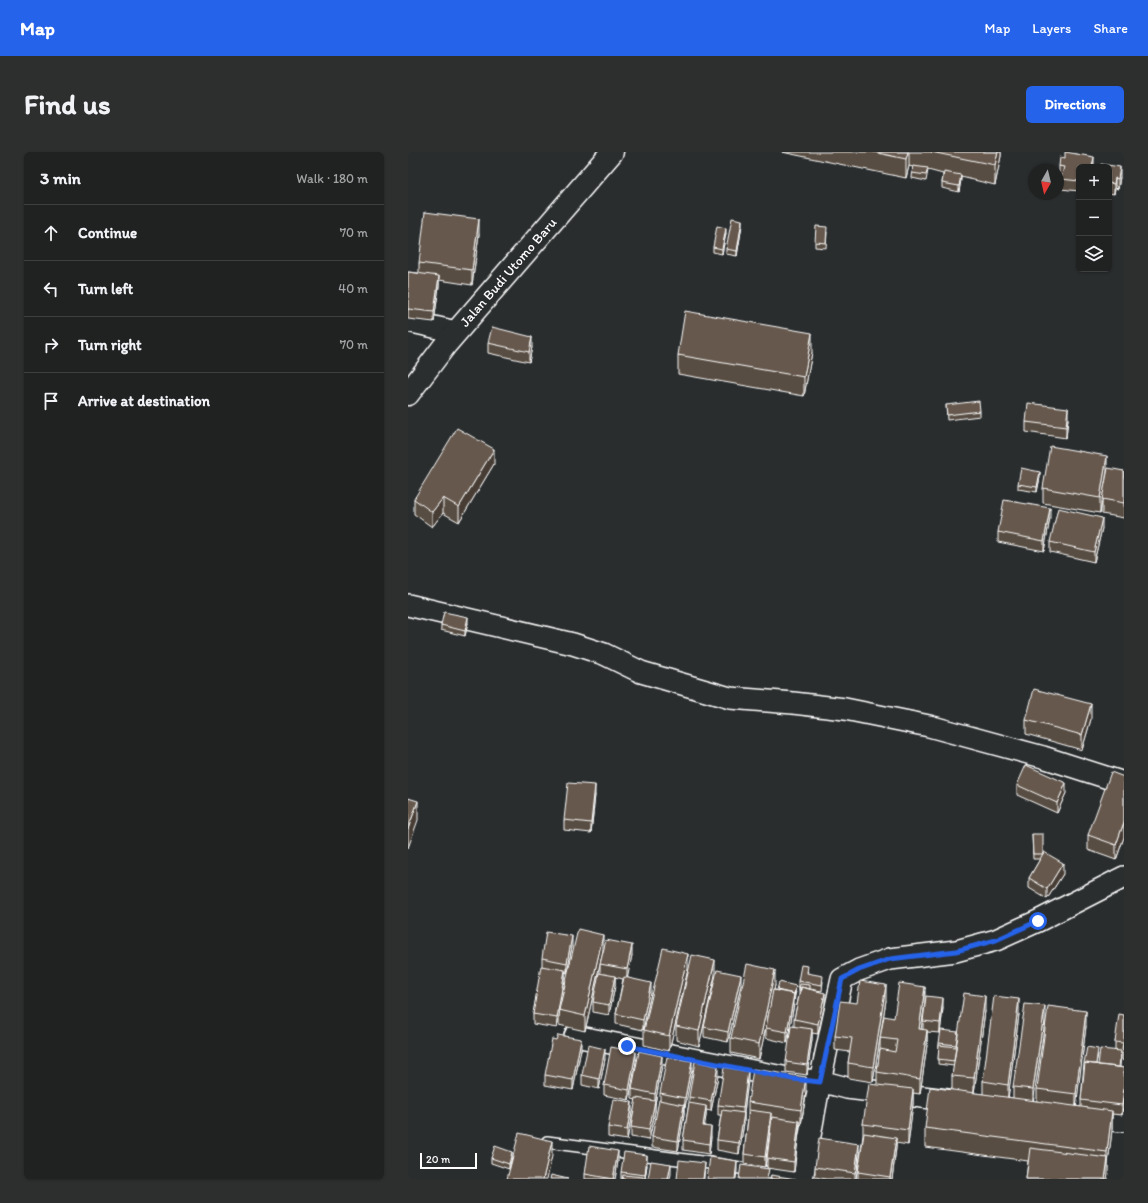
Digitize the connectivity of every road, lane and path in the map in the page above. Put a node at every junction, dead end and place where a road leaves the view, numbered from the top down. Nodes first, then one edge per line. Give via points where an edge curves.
1 (612, 152) edge
2 (408, 321) edge
3 (456, 332) junction
4 (408, 394) edge
5 (408, 605) edge
6 (1124, 783) edge
7 (1124, 877) edge
8 (575, 1036) edge
9 (820, 1082) junction
10 (972, 1103) edge
11 (1067, 1115) edge
12 (1122, 1121) dead end
13 (547, 1142) edge
14 (802, 1178) edge

1 - 3 street, Jalan Budi Utomo Baru
2 - 3 street
3 - 4 street, Jalan Budi Utomo Baru
5 - 6 street via 573,644 604,654 641,672 730,698 793,702 929,726 1043,757
7 - 9 street via 996,940 956,951 890,959 842,979
8 - 9 street via 793,1079
9 - 10 street via 847,1088
9 - 14 street
11 - 12 street
13 - 14 lane

